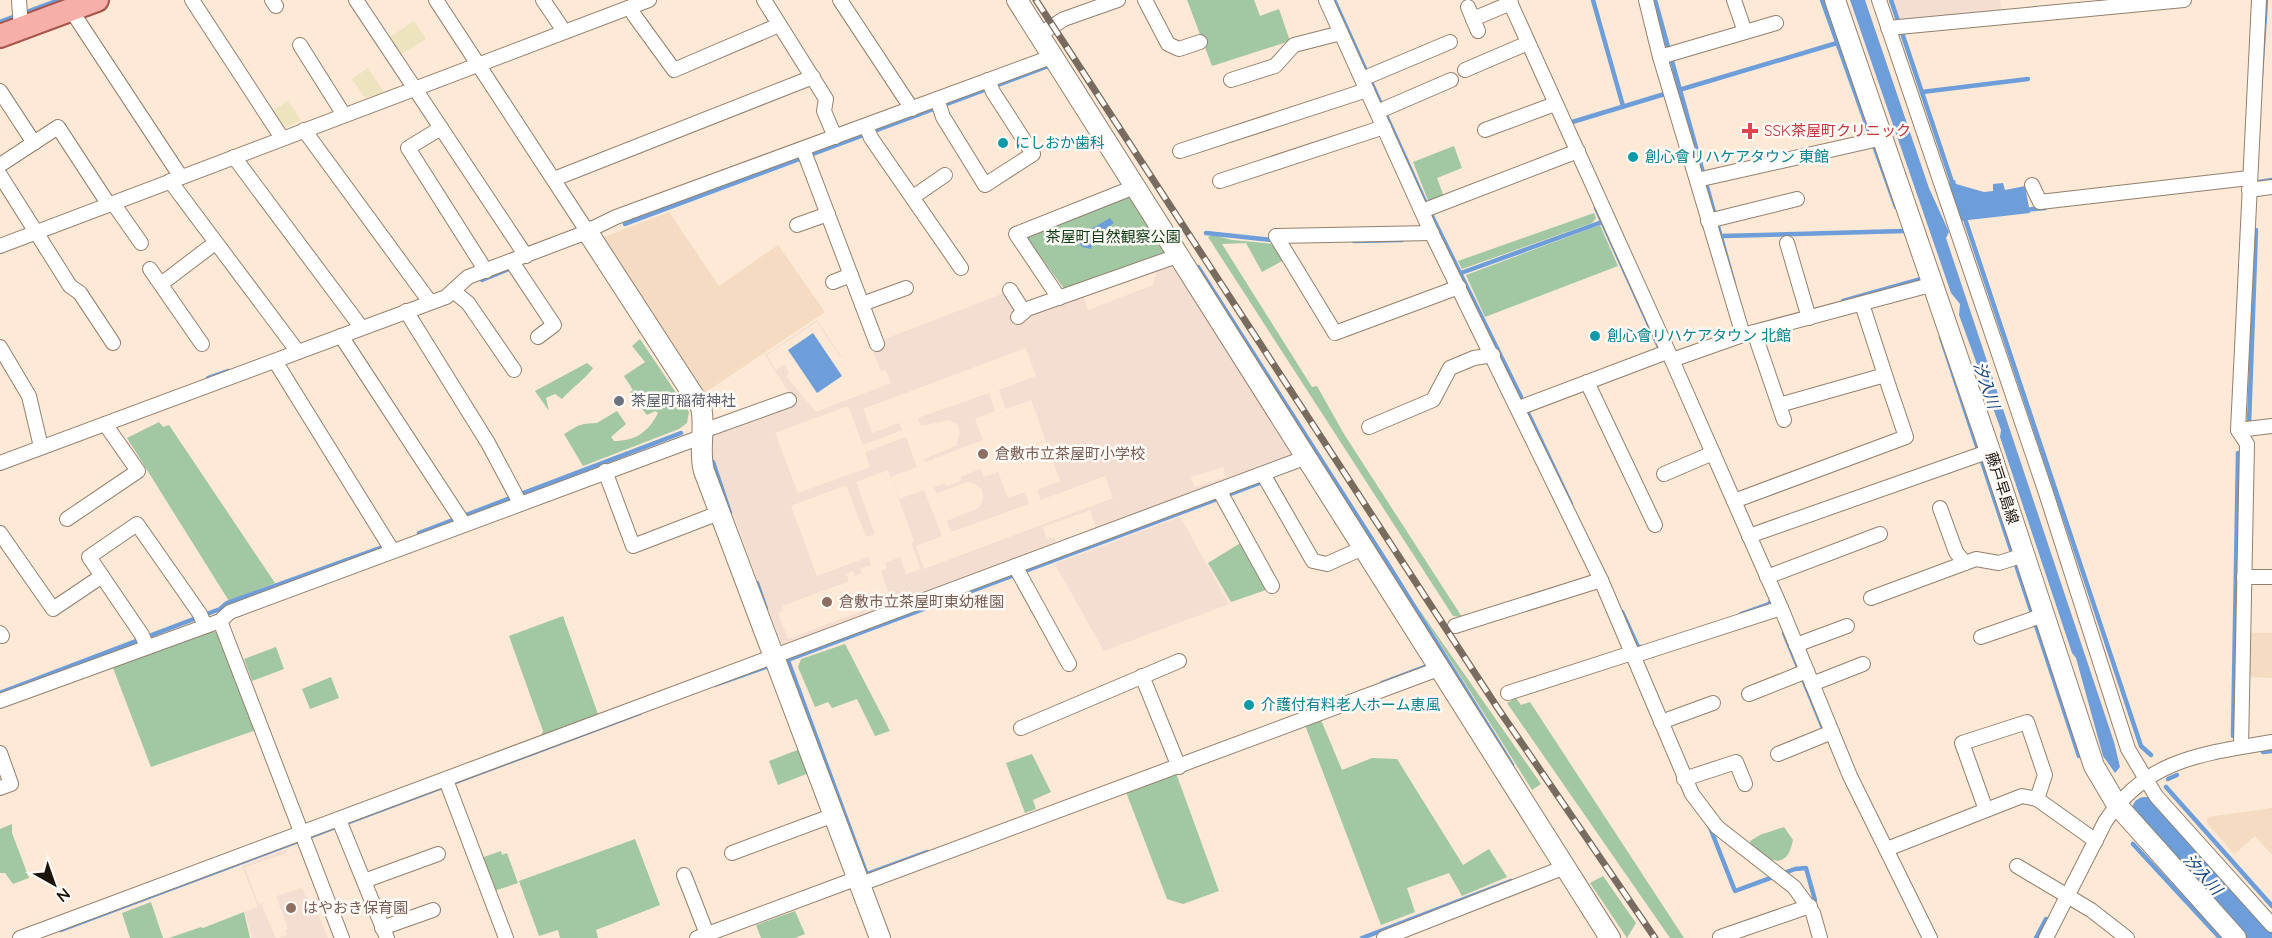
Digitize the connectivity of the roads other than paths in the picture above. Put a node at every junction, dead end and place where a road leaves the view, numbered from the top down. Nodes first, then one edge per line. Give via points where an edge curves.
1 (97, 0) edge
2 (192, 0) edge
3 (356, 0) edge
4 (436, 0) edge
5 (543, 0) edge
6 (649, 0) edge
7 (764, 0) edge
8 (840, 0) edge
9 (1017, 0) edge
10 (1118, 0) edge
11 (1145, 0) edge
12 (1326, 0) edge
13 (1646, 0) edge
14 (1734, 0) edge
15 (1835, 0) edge
16 (1879, 0) edge
17 (2184, 0) edge
18 (2259, 0) edge
19 (1508, 4) edge
20 (631, 7) junction
21 (71, 10) junction
22 (20, 14) edge
23 (1473, 19) dead end
24 (1776, 23) dead end
25 (779, 24) junction
26 (1896, 27) junction
27 (562, 29) junction
28 (1745, 32) junction
29 (1341, 33) junction
30 (1040, 34) junction
31 (0, 36) edge
32 (1200, 42) dead end
33 (1450, 42) dead end
34 (1524, 44) junction
35 (300, 45) dead end
36 (1054, 56) junction
37 (1666, 56) junction
38 (478, 64) junction
39 (1465, 70) dead end
40 (813, 77) junction
41 (1231, 80) dead end
42 (1451, 80) dead end
43 (1366, 81) junction
44 (412, 86) junction
45 (990, 86) junction
46 (0, 90) edge
47 (939, 104) junction
48 (1552, 105) junction
49 (912, 109) junction
50 (1382, 110) junction
51 (342, 111) junction
52 (1383, 127) junction
53 (441, 128) junction
54 (304, 130) junction
55 (1485, 130) dead end
56 (868, 131) junction
57 (280, 136) junction
58 (835, 137) junction
59 (1877, 140) junction
60 (34, 143) junction
61 (1180, 151) dead end
62 (1574, 152) junction
63 (805, 154) junction
64 (234, 157) junction
65 (0, 165) edge
66 (0, 175) edge
67 (945, 175) dead end
68 (176, 176) junction
69 (554, 179) junction
70 (1702, 179) junction
71 (1220, 181) dead end
72 (2249, 183) junction
73 (2032, 184) dead end
74 (1137, 186) junction
75 (2272, 187) edge
76 (913, 197) junction
77 (1797, 199) dead end
78 (108, 202) junction
79 (1426, 210) junction
80 (828, 214) junction
81 (1714, 219) junction
82 (797, 225) dead end
83 (34, 229) junction
84 (587, 231) junction
85 (1432, 234) junction
86 (141, 243) dead end
87 (215, 243) junction
88 (1786, 243) dead end
89 (0, 246) edge
90 (1180, 255) junction
91 (526, 256) junction
92 (512, 261) junction
93 (150, 268) dead end
94 (960, 268) dead end
95 (486, 271) junction
96 (851, 275) junction
97 (832, 282) dead end
98 (161, 284) junction
99 (1927, 286) junction
100 (1459, 287) junction
101 (906, 288) dead end
102 (1010, 290) dead end
103 (453, 291) junction
104 (1059, 298) junction
105 (428, 299) junction
106 (862, 304) junction
107 (1862, 304) junction
108 (406, 311) junction
109 (1807, 313) junction
110 (360, 324) junction
111 (1748, 334) junction
112 (341, 336) junction
113 (538, 337) dead end
114 (113, 343) dead end
115 (202, 344) dead end
116 (877, 344) dead end
117 (0, 347) edge
118 (296, 349) junction
119 (1493, 355) junction
120 (1670, 356) junction
121 (275, 361) junction
122 (514, 370) dead end
123 (1885, 375) junction
124 (1588, 386) junction
125 (789, 400) dead end
126 (1779, 405) junction
127 (1519, 408) junction
128 (1784, 420) dead end
129 (105, 424) junction
130 (2272, 426) edge
131 (1369, 428) dead end
132 (2238, 430) junction
133 (702, 434) junction
134 (40, 443) junction
135 (1983, 454) junction
136 (1709, 455) junction
137 (1307, 457) junction
138 (0, 462) edge
139 (604, 471) junction
140 (1664, 474) dead end
141 (1266, 478) junction
142 (1222, 494) junction
143 (518, 499) junction
144 (1734, 501) junction
145 (1940, 508) dead end
146 (719, 513) junction
147 (67, 519) dead end
148 (461, 520) junction
149 (1655, 525) dead end
150 (0, 533) edge
151 (1880, 534) dead end
152 (1749, 537) junction
153 (1365, 548) junction
154 (392, 550) junction
155 (2017, 557) junction
156 (1965, 563) junction
157 (1018, 571) junction
158 (102, 576) junction
159 (1767, 577) junction
160 (2244, 577) junction
161 (2272, 577) edge
162 (1601, 580) junction
163 (1272, 586) dead end
164 (1870, 598) dead end
165 (1776, 609) junction
166 (2037, 617) junction
167 (203, 620) junction
168 (220, 621) junction
169 (1455, 626) dead end
170 (1846, 626) dead end
171 (1982, 637) dead end
172 (145, 641) junction
173 (1796, 645) junction
174 (1636, 654) junction
175 (775, 656) junction
176 (1179, 661) dead end
177 (1069, 664) dead end
178 (1863, 664) dead end
179 (1441, 668) junction
180 (1802, 673) junction
181 (1142, 676) junction
182 (1812, 684) junction
183 (1508, 693) dead end
184 (1749, 694) dead end
185 (0, 701) edge
186 (1713, 703) dead end
187 (1664, 721) junction
188 (1021, 728) dead end
189 (1827, 734) junction
190 (2272, 742) edge
191 (2241, 747) junction
192 (0, 753) edge
193 (1778, 754) dead end
194 (1178, 763) junction
195 (1684, 779) junction
196 (2146, 779) junction
197 (447, 784) junction
198 (1745, 784) dead end
199 (0, 788) edge
200 (2037, 799) junction
201 (2116, 805) junction
202 (1986, 810) junction
203 (834, 815) junction
204 (341, 824) junction
205 (304, 838) junction
206 (2096, 841) junction
207 (1887, 849) junction
208 (732, 853) dead end
209 (438, 854) dead end
210 (2017, 866) dead end
211 (1565, 867) junction
212 (684, 875) dead end
213 (364, 881) junction
214 (860, 881) junction
215 (2067, 896) junction
216 (1810, 906) junction
217 (433, 910) dead end
218 (2272, 925) edge
219 (384, 933) edge
220 (702, 936) edge
221 (1390, 937) edge
222 (1720, 937) edge
223 (20, 938) edge
224 (342, 938) edge
225 (506, 938) edge
226 (880, 938) edge
227 (1610, 938) edge
228 (1820, 938) edge
229 (1930, 938) edge
230 (2046, 938) edge
231 (2127, 938) edge
232 (2236, 938) edge

1 - 21 main road
2 - 57 street
3 - 44 street
4 - 38 street
5 - 27 street
6 - 20 street
7 - 25 street
8 - 49 street
9 - 30 street
10 - 30 street via 1064,19
11 - 32 street via 1168,44 1179,49
12 - 29 street
13 - 37 street
14 - 28 street
15 - 59 street, 藤戸早島線
16 - 26 street
17 - 26 street
18 - 72 street
19 - 23 street
19 - 34 street
20 - 25 street via 674,70
20 - 27 street
21 - 22 main road
21 - 68 street
22 - 31 main road
24 - 28 street
25 - 40 street
26 - 196 street via 2128,749
27 - 38 street
28 - 37 street
29 - 41 street via 1294,45 1275,66
29 - 43 street
30 - 36 street
33 - 43 street
34 - 39 street
34 - 48 street
35 - 51 street
36 - 45 street
36 - 74 street
37 - 70 street via 1670,92
38 - 44 street
38 - 69 street
40 - 58 street via 826,99 824,111
40 - 69 street
42 - 50 street
43 - 50 street
43 - 61 street
44 - 51 street
44 - 53 street
45 - 47 street
45 - 47 street via 1033,154 985,184 943,117
46 - 60 street
47 - 49 street
48 - 55 street
48 - 62 street
49 - 56 street
50 - 52 street
51 - 54 street
52 - 71 street
52 - 79 street
53 - 91 street
53 - 95 street via 408,148
54 - 57 street
54 - 105 street
56 - 58 street
56 - 76 street
57 - 64 street
58 - 63 street
59 - 70 street
59 - 99 street, 藤戸早島線
60 - 65 street
60 - 78 street via 58,127
62 - 79 street
62 - 120 street
63 - 80 street
63 - 84 street via 616,217
64 - 68 street
64 - 110 street
66 - 83 street
67 - 76 street
68 - 78 street
68 - 87 street
69 - 84 street
70 - 81 street
72 - 73 street via 2040,202
72 - 75 street
72 - 132 street
74 - 90 street
74 - 104 street via 1016,234
76 - 94 street
77 - 81 street
78 - 83 street
78 - 86 street
79 - 85 street
80 - 82 street
80 - 96 street
81 - 111 street
83 - 89 street
83 - 114 street
84 - 91 street
84 - 133 street via 694,394 703,415
85 - 100 street
85 - 100 street via 1276,236 1335,333
87 - 98 street
87 - 118 street
88 - 109 street
90 - 104 street
90 - 137 street
91 - 92 street
92 - 95 street
92 - 113 street via 554,325
93 - 98 street
95 - 103 street via 461,281
96 - 97 street
96 - 106 street
98 - 115 street
99 - 107 street
99 - 135 street, 藤戸早島線
100 - 119 street
101 - 106 street
102 - 104 street via 1021,315
103 - 105 street via 446,297
103 - 122 street via 468,303
105 - 108 street
106 - 116 street
107 - 109 street
107 - 123 street
108 - 110 street
108 - 143 street
109 - 111 street
110 - 112 street
111 - 120 street
111 - 126 street
112 - 118 street
112 - 148 street
117 - 134 street via 29,396
118 - 121 street
119 - 127 street
119 - 131 street via 1450,368 1433,400
120 - 124 street
120 - 136 street
121 - 129 street
121 - 154 street
123 - 126 street
123 - 144 street via 1906,437
124 - 127 street
124 - 149 street
125 - 133 street
126 - 128 street
127 - 162 street
129 - 134 street
129 - 147 street via 138,471
130 - 132 street
132 - 160 street via 2247,444
133 - 139 street
133 - 146 street via 701,459
134 - 138 street
135 - 152 street
135 - 155 street, 藤戸早島線
136 - 140 street
136 - 144 street
137 - 141 street
137 - 153 street
139 - 143 street
139 - 146 street via 633,546
141 - 142 street
141 - 153 street via 1313,561 1328,564
142 - 157 street
142 - 163 street
143 - 148 street
144 - 152 street
145 - 156 street via 1956,552
146 - 175 street
148 - 154 street
150 - 158 street via 53,609
151 - 159 street
152 - 159 street
153 - 179 street
154 - 168 street via 230,612
155 - 156 street via 1999,563 1976,559
155 - 166 street, 藤戸早島線
156 - 164 street
157 - 175 street
157 - 177 street
158 - 167 street via 89,557 137,524
158 - 172 street
159 - 165 street
160 - 161 street
160 - 191 street
162 - 169 street
162 - 174 street
165 - 173 street
165 - 174 street
166 - 171 street
166 - 201 street, 藤戸早島線 via 2094,766
167 - 168 street
167 - 172 street
168 - 205 street
170 - 173 street
172 - 185 street
173 - 180 street
174 - 183 street
174 - 187 street
175 - 197 street
175 - 203 street
176 - 181 street
178 - 182 street
179 - 194 street
179 - 211 street
180 - 182 street
180 - 184 street
181 - 188 street
181 - 194 street
182 - 189 street
186 - 187 street
187 - 195 street
189 - 193 street
189 - 207 street
190 - 191 street
191 - 196 street via 2182,759
192 - 199 street via 11,784
194 - 214 street
195 - 198 street via 1736,762
195 - 216 street via 1712,821 1782,876
196 - 201 street
196 - 218 street via 2156,796
197 - 204 street
197 - 225 street
200 - 202 street via 2022,796
200 - 202 street via 2045,775 2026,722 1962,742
200 - 206 street
201 - 206 street
201 - 232 street, 藤戸早島線
202 - 207 street
203 - 208 street
203 - 214 street
204 - 205 street
204 - 213 street
205 - 223 street
205 - 224 street
206 - 215 street
207 - 229 street
209 - 213 street
210 - 215 street
211 - 221 street
211 - 227 street
212 - 220 street
213 - 219 street
214 - 220 street
214 - 226 street
215 - 230 street
215 - 231 street
216 - 222 street
216 - 228 street
217 - 219 street

